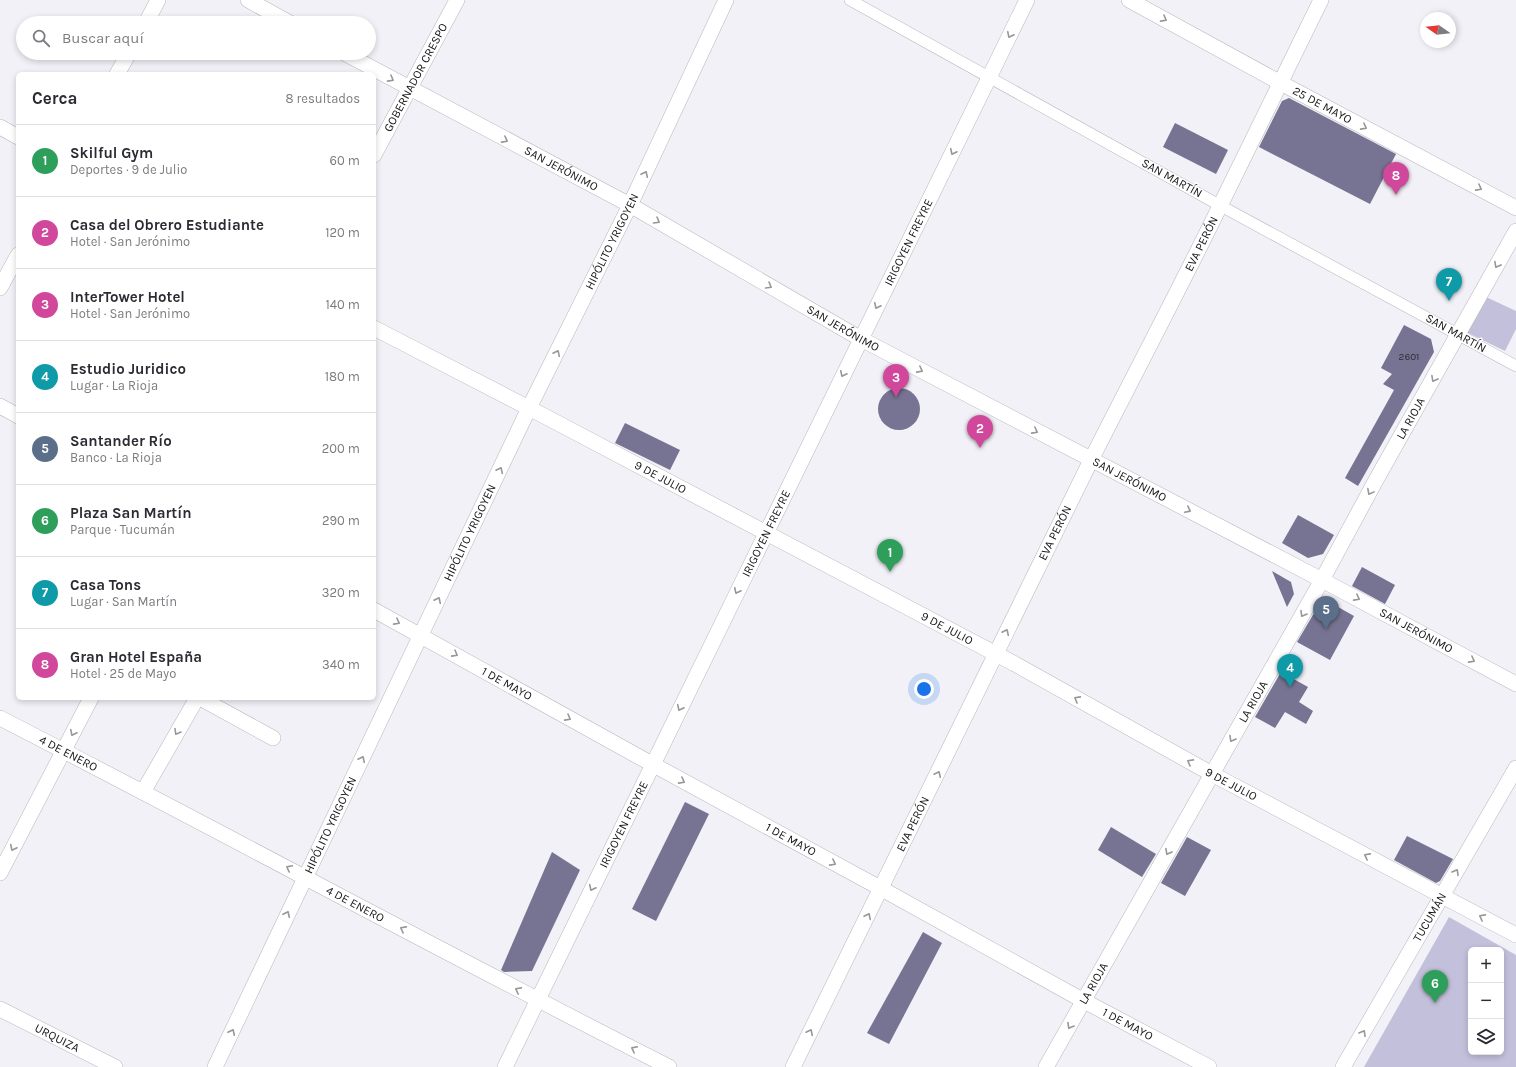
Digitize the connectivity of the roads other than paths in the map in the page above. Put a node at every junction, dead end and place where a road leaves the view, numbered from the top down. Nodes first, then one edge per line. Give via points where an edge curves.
1 (158, 0) edge
2 (248, 0) edge
3 (457, 0) edge
4 (726, 0) edge
5 (850, 0) edge
6 (1027, 0) edge
7 (1130, 0) edge
8 (1321, 0) edge
9 (150, 16) edge
10 (277, 16) edge
11 (125, 60) edge
12 (357, 60) edge
13 (119, 72) edge
14 (989, 78) junction
15 (1279, 82) junction
16 (410, 89) junction
17 (0, 127) edge
18 (16, 136) edge
19 (376, 151) edge
20 (630, 206) junction
21 (1221, 206) junction
22 (1516, 208) edge
23 (1516, 231) edge
24 (16, 258) edge
25 (2, 278) edge
26 (376, 329) edge
27 (1459, 334) junction
28 (861, 339) junction
29 (1516, 366) edge
30 (0, 406) edge
31 (529, 408) junction
32 (16, 415) edge
33 (1091, 460) junction
34 (766, 532) junction
35 (1322, 580) junction
36 (376, 611) edge
37 (421, 635) junction
38 (995, 654) junction
39 (1516, 684) edge
40 (90, 700) edge
41 (196, 700) edge
42 (204, 700) edge
43 (0, 718) edge
44 (273, 738) dead end
45 (63, 750) junction
46 (652, 764) junction
47 (1516, 768) edge
48 (1212, 774) junction
49 (143, 792) junction
50 (0, 873) edge
51 (305, 877) junction
52 (882, 889) junction
53 (1442, 896) junction
54 (1516, 935) edge
55 (537, 1000) junction
56 (1084, 1001) junction
57 (0, 1009) edge
58 (115, 1067) edge
59 (215, 1067) edge
60 (505, 1067) edge
61 (669, 1067) edge
62 (793, 1067) edge
63 (1046, 1067) edge
64 (1209, 1067) edge
65 (1343, 1067) edge

1 - 9 street
2 - 10 street
3 - 16 street, GOBERNADOR CRESPO
20 -> 4 street, HIPÓLITO YRIGOYEN
5 - 14 street, SAN MARTÍN
6 -> 14 street, IRIGOYEN FREYRE
7 -> 15 street, 25 DE MAYO
8 - 15 street, EVA PERÓN
11 - 13 street
12 -> 16 street, SAN JERÓNIMO
14 - 21 street, SAN MARTÍN
14 -> 28 street, IRIGOYEN FREYRE
15 - 21 street, EVA PERÓN
15 -> 22 street, 25 DE MAYO
16 - 19 street, GOBERNADOR CRESPO
16 -> 20 street, SAN JERÓNIMO
17 - 18 street
20 -> 28 street, SAN JERÓNIMO
31 -> 20 street, HIPÓLITO YRIGOYEN
21 - 27 street, SAN MARTÍN
21 - 33 street, EVA PERÓN
23 -> 27 street, LA RIOJA
24 - 25 street
26 - 31 street, 9 DE JULIO
27 - 29 street, SAN MARTÍN
27 -> 35 street, LA RIOJA
28 -> 33 street, SAN JERÓNIMO
28 -> 34 street, IRIGOYEN FREYRE
30 - 32 street
31 - 34 street, 9 DE JULIO
37 -> 31 street, HIPÓLITO YRIGOYEN
33 -> 35 street, SAN JERÓNIMO
38 -> 33 street, EVA PERÓN
34 - 38 street, 9 DE JULIO
34 -> 46 street, IRIGOYEN FREYRE
35 -> 39 street, SAN JERÓNIMO
35 -> 48 street, LA RIOJA
36 -> 37 street, 1 DE MAYO
37 -> 46 street, 1 DE MAYO
51 -> 37 street, HIPÓLITO YRIGOYEN
48 -> 38 street, 9 DE JULIO
52 -> 38 street, EVA PERÓN
40 -> 45 street
41 -> 49 street
42 - 44 street
43 - 45 street, 4 DE ENERO
45 - 49 street, 4 DE ENERO
45 -> 50 street
46 -> 52 street, 1 DE MAYO
46 -> 55 street, IRIGOYEN FREYRE
53 -> 47 street, TUCUMÁN
53 -> 48 street, 9 DE JULIO
48 -> 56 street, LA RIOJA
51 -> 49 street, 4 DE ENERO
55 -> 51 street, 4 DE ENERO
59 -> 51 street, HIPÓLITO YRIGOYEN
52 - 56 street, 1 DE MAYO
62 -> 52 street, EVA PERÓN
54 -> 53 street, 9 DE JULIO
65 -> 53 street, TUCUMÁN
55 - 60 street, IRIGOYEN FREYRE
61 -> 55 street, 4 DE ENERO
56 -> 63 street, LA RIOJA
56 - 64 street, 1 DE MAYO
57 - 58 street, URQUIZA

